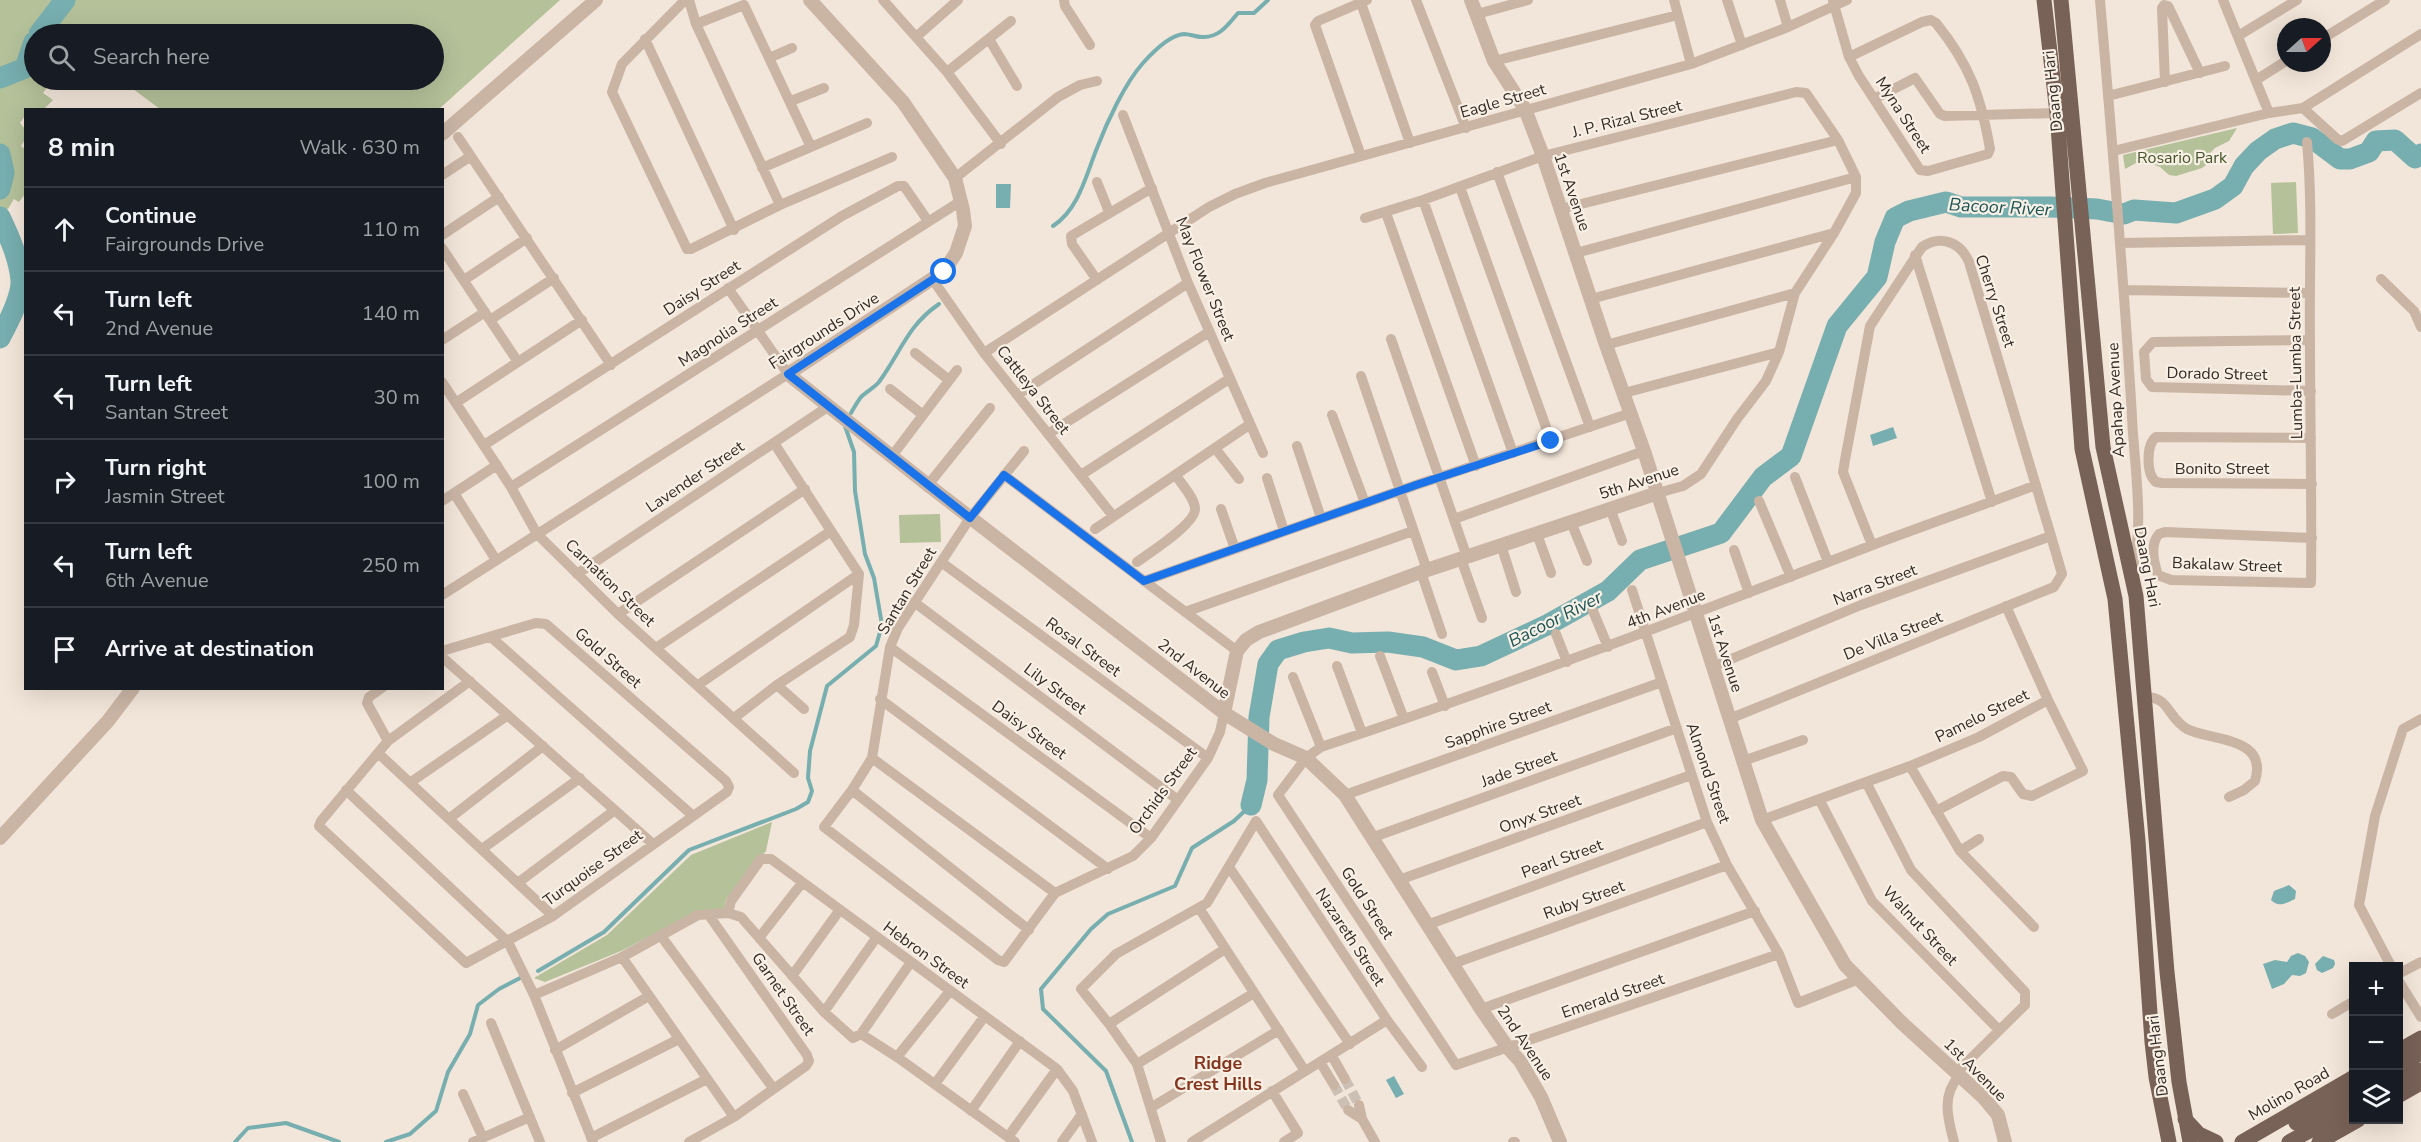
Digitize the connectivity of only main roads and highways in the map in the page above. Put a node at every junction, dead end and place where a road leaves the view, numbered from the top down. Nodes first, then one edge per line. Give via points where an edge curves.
1 (2044, 0) edge
2 (2061, 0) edge
3 (2066, 45) junction
4 (2050, 47) junction
5 (2073, 112) junction
6 (2057, 113) junction
7 (2132, 572) junction
8 (2111, 579) junction
9 (2128, 737) junction
10 (2148, 737) junction
11 (2157, 840) junction
12 (2138, 841) junction
13 (2167, 972) junction
14 (2146, 975) junction
15 (2150, 1012) junction
16 (2171, 1012) junction
17 (2421, 1038) edge
18 (2403, 1048) edge
19 (2421, 1053) edge
20 (2403, 1063) edge
21 (2421, 1070) edge
22 (2403, 1079) edge
23 (2349, 1080) edge
24 (2421, 1083) edge
25 (2349, 1093) edge
26 (2403, 1093) edge
27 (2349, 1110) edge
28 (2184, 1117) junction
29 (2350, 1124) edge
30 (2169, 1142) edge
31 (2190, 1142) edge
32 (2216, 1142) edge
33 (2242, 1142) edge
34 (2262, 1142) edge
35 (2289, 1142) edge
36 (2319, 1142) edge

1 - 4 main road, Daang Hari
2 - 3 main road, Daang Hari
3 - 4 main road
3 - 5 main road, Daang Hari
4 - 6 main road, Daang Hari
5 - 6 main road
5 - 7 main road, Daang Hari via 2103,447
6 - 8 main road, Daang Hari via 2082,450
7 - 8 main road
7 - 10 main road, Daang Hari
8 - 9 main road, Daang Hari
9 - 10 main road
9 - 12 main road, Daang Hari
10 - 11 main road, Daang Hari
11 - 12 main road
11 - 13 main road, Daang Hari
12 - 14 main road, Daang Hari
13 - 14 main road
13 - 16 main road, Daang Hari
14 - 15 main road, Daang Hari
15 - 16 main road
15 - 30 main road, Daang Hari via 2156,1077
16 - 28 main road, Daang Hari
17 - 18 main road
19 - 20 main road
21 - 22 main road
23 - 33 main road, Molino Road
24 - 26 main road
25 - 34 main road, Molino Road
27 - 35 main road
28 - 31 main road, Daang Hari
28 - 32 main road via 2199,1134
29 - 36 main road

